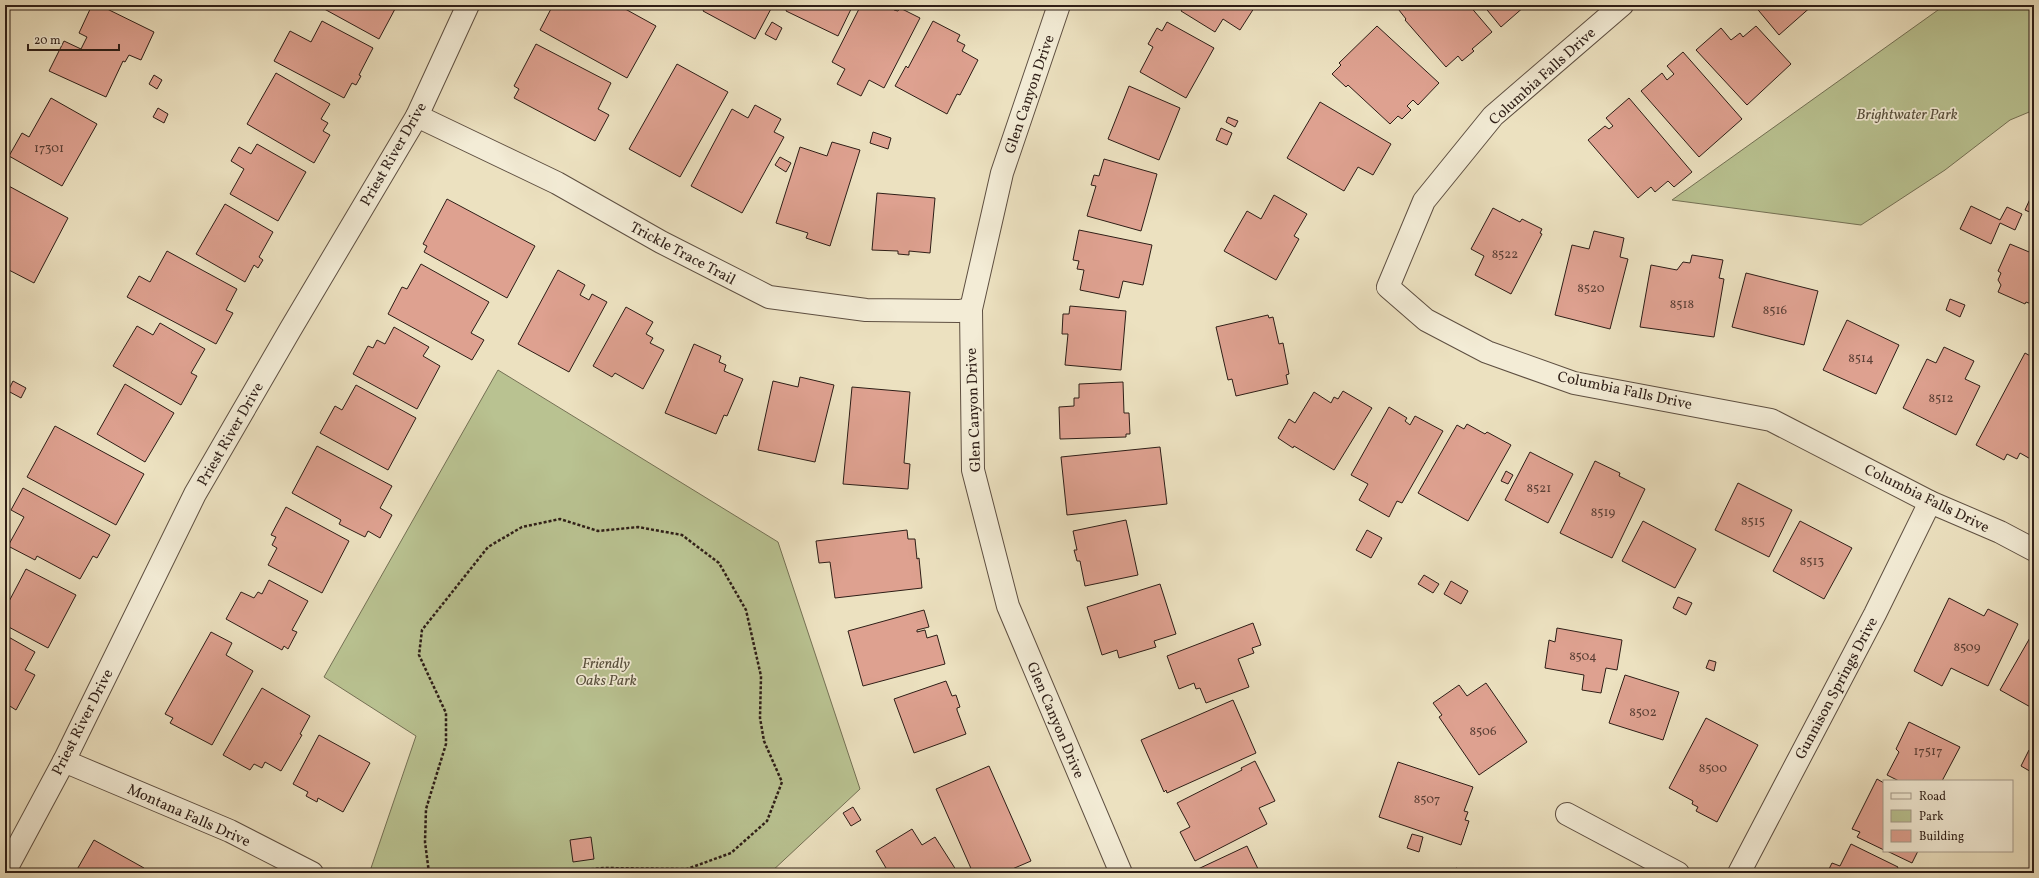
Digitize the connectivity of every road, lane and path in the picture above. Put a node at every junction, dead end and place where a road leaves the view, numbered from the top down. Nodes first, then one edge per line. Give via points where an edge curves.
1 (468, 5) edge
2 (1059, 5) edge
3 (1622, 5) edge
4 (417, 116) junction
5 (971, 309) junction
6 (1930, 502) junction
7 (2034, 550) edge
8 (64, 761) junction
9 (1567, 814) dead end
10 (5, 871) edge
11 (312, 873) edge
12 (429, 873) edge
13 (574, 873) edge
14 (1121, 873) edge
15 (1678, 873) edge
16 (1739, 873) edge

1 - 4 street, Priest River Drive
2 - 5 street, Glen Canyon Drive via 1002,173
3 - 6 street, Columbia Falls Drive via 1493,116 1424,201 1388,287 1426,320 1487,352 1574,383 1772,420
4 - 5 street, Trickle Trace Trail via 557,183 661,242 769,297 866,310
4 - 8 street, Priest River Drive via 195,494
5 - 14 street, Glen Canyon Drive via 973,470 1008,606
6 - 7 street, Columbia Falls Drive via 2000,532
6 - 16 street, Gunnison Springs Drive via 1875,614
8 - 10 street, Priest River Drive
8 - 11 street, Montana Falls Drive via 230,831
9 - 15 street
12 - 13 path via 425,842 426,809 446,744 446,713 419,655 422,630 488,547 522,527 560,519 598,531 638,527 682,535 719,563 746,610 761,676 760,718 764,741 782,782 767,821 731,853 687,869 604,868

